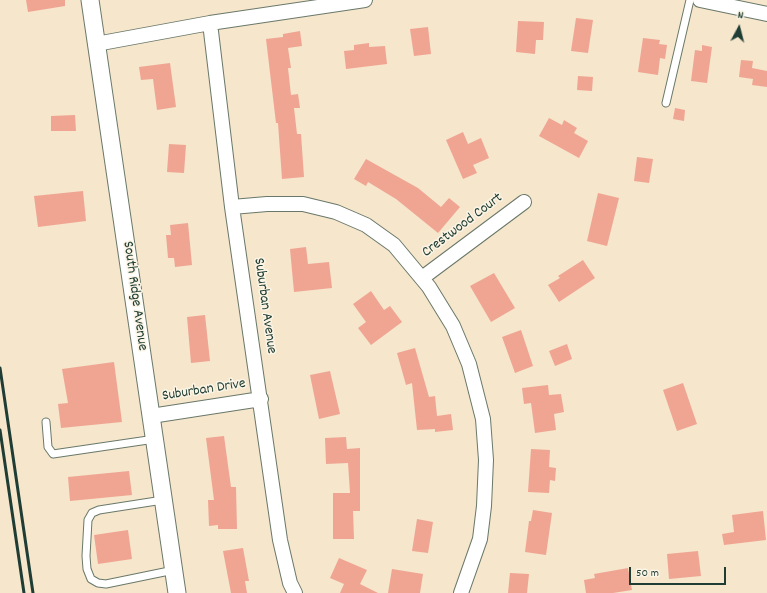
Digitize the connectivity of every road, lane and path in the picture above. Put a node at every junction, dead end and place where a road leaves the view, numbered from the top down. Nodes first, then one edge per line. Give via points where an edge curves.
1 (90, 0) edge
2 (365, 0) edge
3 (690, 0) edge
4 (700, 0) edge
5 (318, 3) edge
6 (767, 14) edge
7 (210, 23) junction
8 (96, 44) junction
9 (666, 103) dead end
10 (524, 202) dead end
11 (232, 207) junction
12 (422, 278) junction
13 (261, 399) junction
14 (151, 416) junction
15 (46, 422) dead end
16 (155, 439) junction
17 (164, 500) junction
18 (174, 570) junction
19 (177, 593) edge
20 (295, 593) edge
21 (461, 593) edge

1 - 8 street, South Ridge Avenue
2 - 5 street
3 - 9 lane
4 - 6 street
5 - 7 street
7 - 8 street
7 - 11 street, Suburban Avenue
8 - 14 street, South Ridge Avenue
10 - 12 street, Crestwood Court
11 - 12 street via 303,204 336,212 366,225 394,245
11 - 13 street, Suburban Avenue
12 - 21 street via 453,326 469,364 483,419 486,460 480,539
13 - 14 street, Suburban Drive
13 - 20 street, Suburban Avenue via 280,540 290,583
14 - 16 street, South Ridge Avenue
15 - 16 lane via 48,447 53,454
16 - 17 street, South Ridge Avenue
17 - 18 street, South Ridge Avenue
17 - 18 lane via 92,513 88,520 87,569 91,579 106,584
18 - 19 street, South Ridge Avenue

